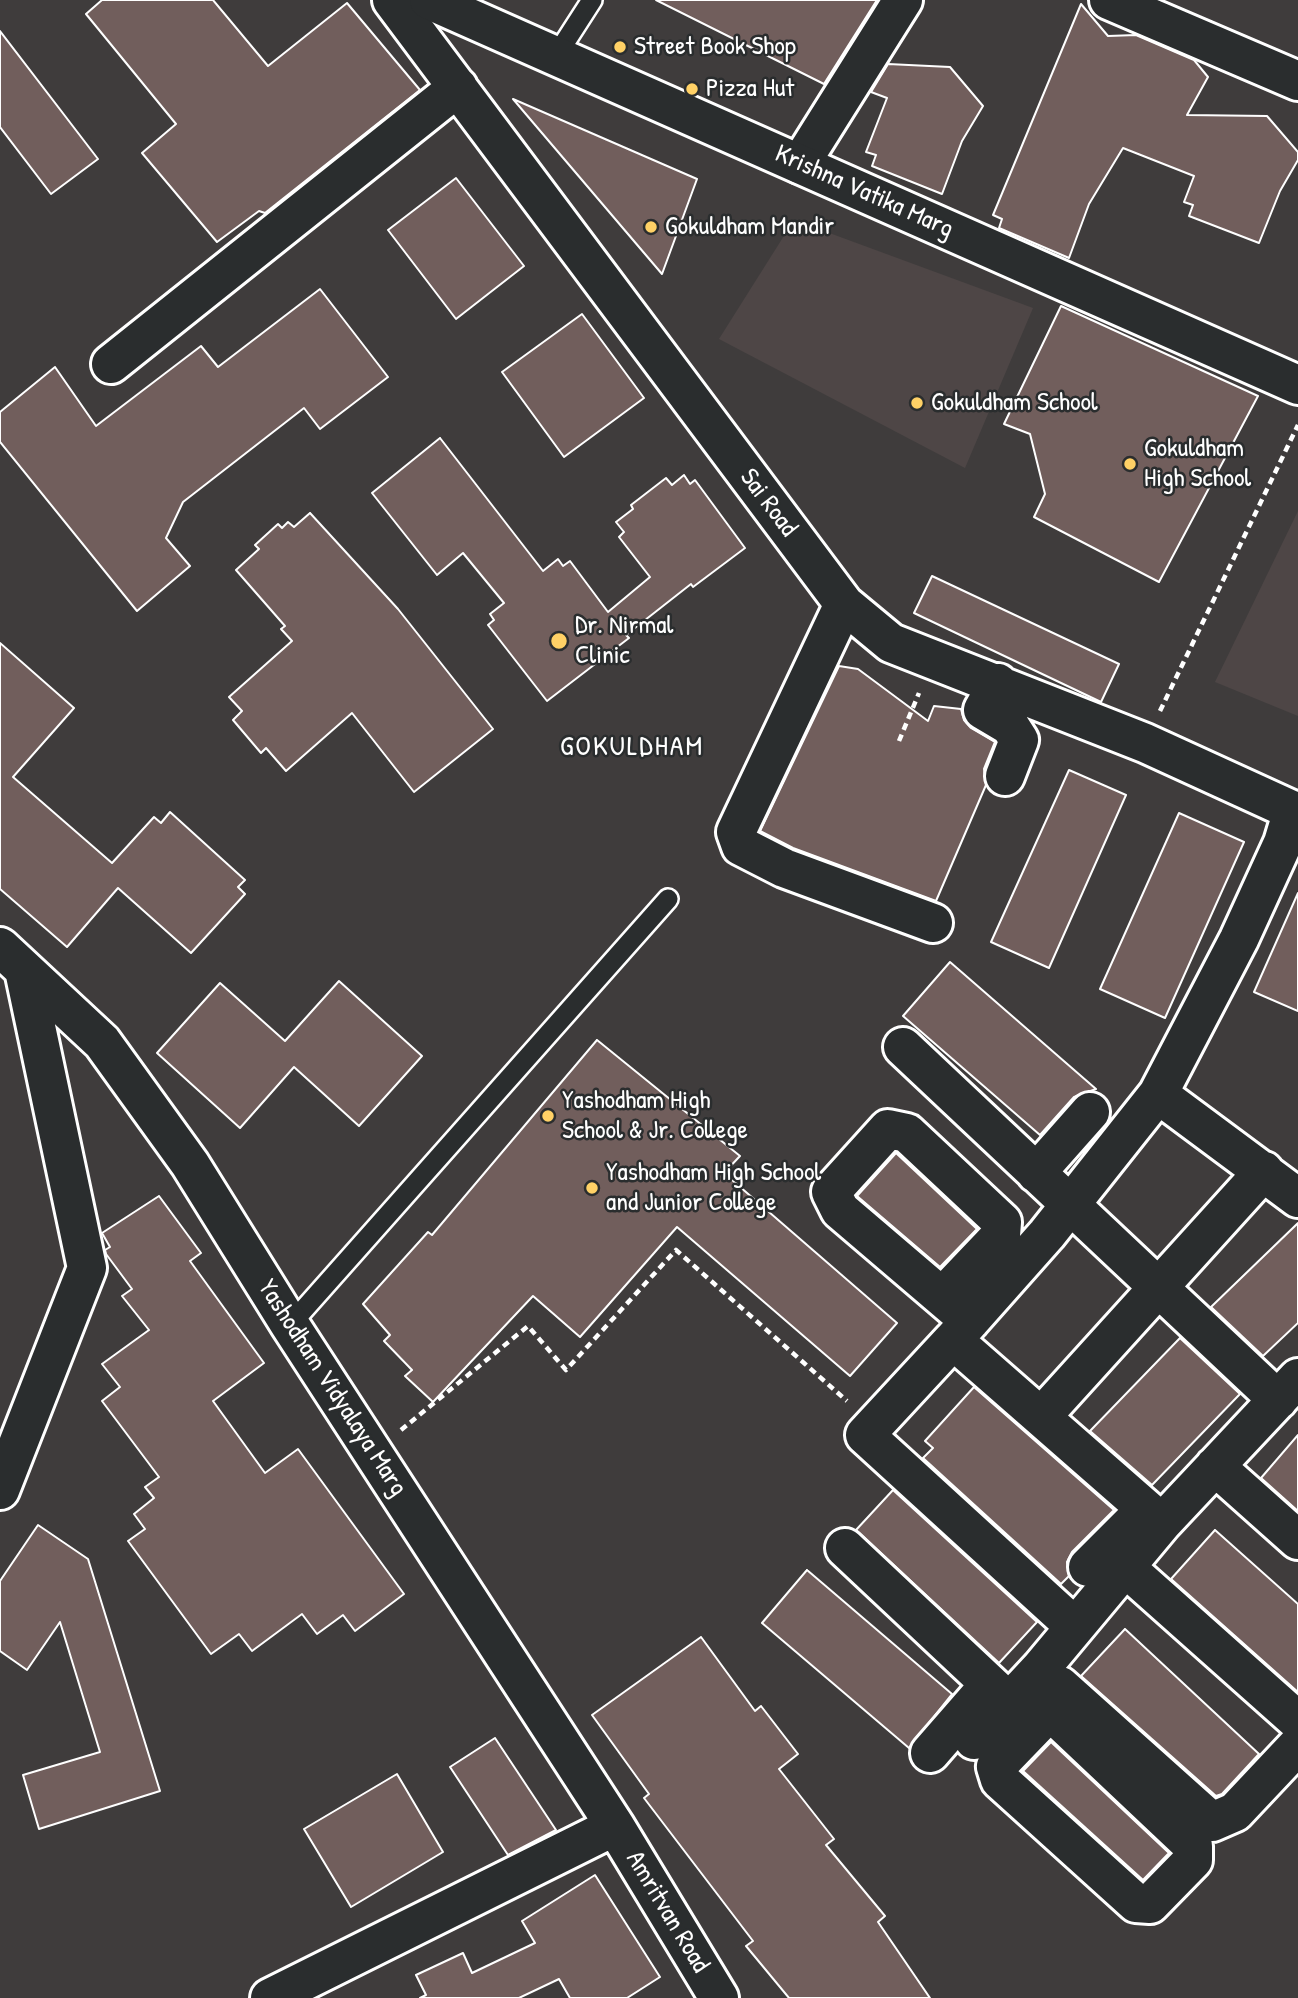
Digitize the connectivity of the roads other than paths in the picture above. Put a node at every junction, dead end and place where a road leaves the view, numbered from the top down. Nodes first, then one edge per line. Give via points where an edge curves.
1 (392, 0) edge
2 (429, 0) edge
3 (592, 0) edge
4 (903, 0) edge
5 (1109, 0) edge
6 (556, 56) junction
7 (1298, 81) edge
8 (458, 87) junction
9 (800, 164) junction
10 (111, 364) dead end
11 (1298, 385) edge
12 (844, 604) junction
13 (963, 697) junction
14 (1005, 776) dead end
15 (1295, 811) edge
16 (668, 899) dead end
17 (933, 923) dead end
18 (12, 959) edge
19 (903, 1047) dead end
20 (1158, 1094) junction
21 (1090, 1112) dead end
22 (1264, 1171) junction
23 (1036, 1173) junction
24 (1298, 1198) edge
25 (1070, 1205) junction
26 (1158, 1289) junction
27 (955, 1320) junction
28 (290, 1325) junction
29 (1288, 1389) edge
30 (1041, 1417) junction
31 (1215, 1466) junction
32 (0, 1490) edge
33 (1154, 1516) junction
34 (1298, 1540) edge
35 (845, 1548) dead end
36 (1088, 1567) dead end
37 (1125, 1567) junction
38 (1067, 1620) junction
39 (1022, 1684) junction
40 (1298, 1721) edge
41 (974, 1741) dead end
42 (1298, 1745) edge
43 (930, 1753) dead end
44 (615, 1826) junction
45 (270, 1998) edge
46 (719, 1998) edge

1 - 8 street, Sai Road
2 - 6 street, Krishna Vatika Marg
3 - 6 lane
4 - 9 street
5 - 7 street
6 - 9 street, Krishna Vatika Marg
8 - 10 street
8 - 12 street, Sai Road
9 - 11 street, Krishna Vatika Marg
12 - 13 street, Sai Road
12 - 17 street via 736,832 741,846 783,868
13 - 14 street via 1010,726 1019,740
13 - 15 street, Sai Road via 1144,743
15 - 20 street via 1239,939
16 - 28 lane
18 - 28 street, Yashodham Vidyalaya Marg via 102,1042 190,1164
18 - 32 street via 87,1268
19 - 23 street
20 - 22 street
20 - 25 street
21 - 23 street
22 - 24 street
22 - 26 street
23 - 25 street
25 - 26 street
25 - 27 street
26 - 29 street
26 - 30 street
27 - 27 street via 1001,1235 1002,1222 907,1133 888,1129 831,1192 840,1210
27 - 30 street
27 - 38 street via 865,1435
28 - 44 street, Yashodham Vidyalaya Marg
29 - 31 street
30 - 33 street
31 - 33 street
31 - 34 street
33 - 36 street
33 - 37 street
35 - 39 street
37 - 38 street
37 - 40 street
38 - 39 street
39 - 39 street via 1193,1846 1193,1860 1150,1904 1136,1903 1000,1780 996,1768
39 - 41 street
39 - 42 street via 1212,1822 1235,1812
39 - 43 street
44 - 45 street
44 - 46 street, Amritvan Road

